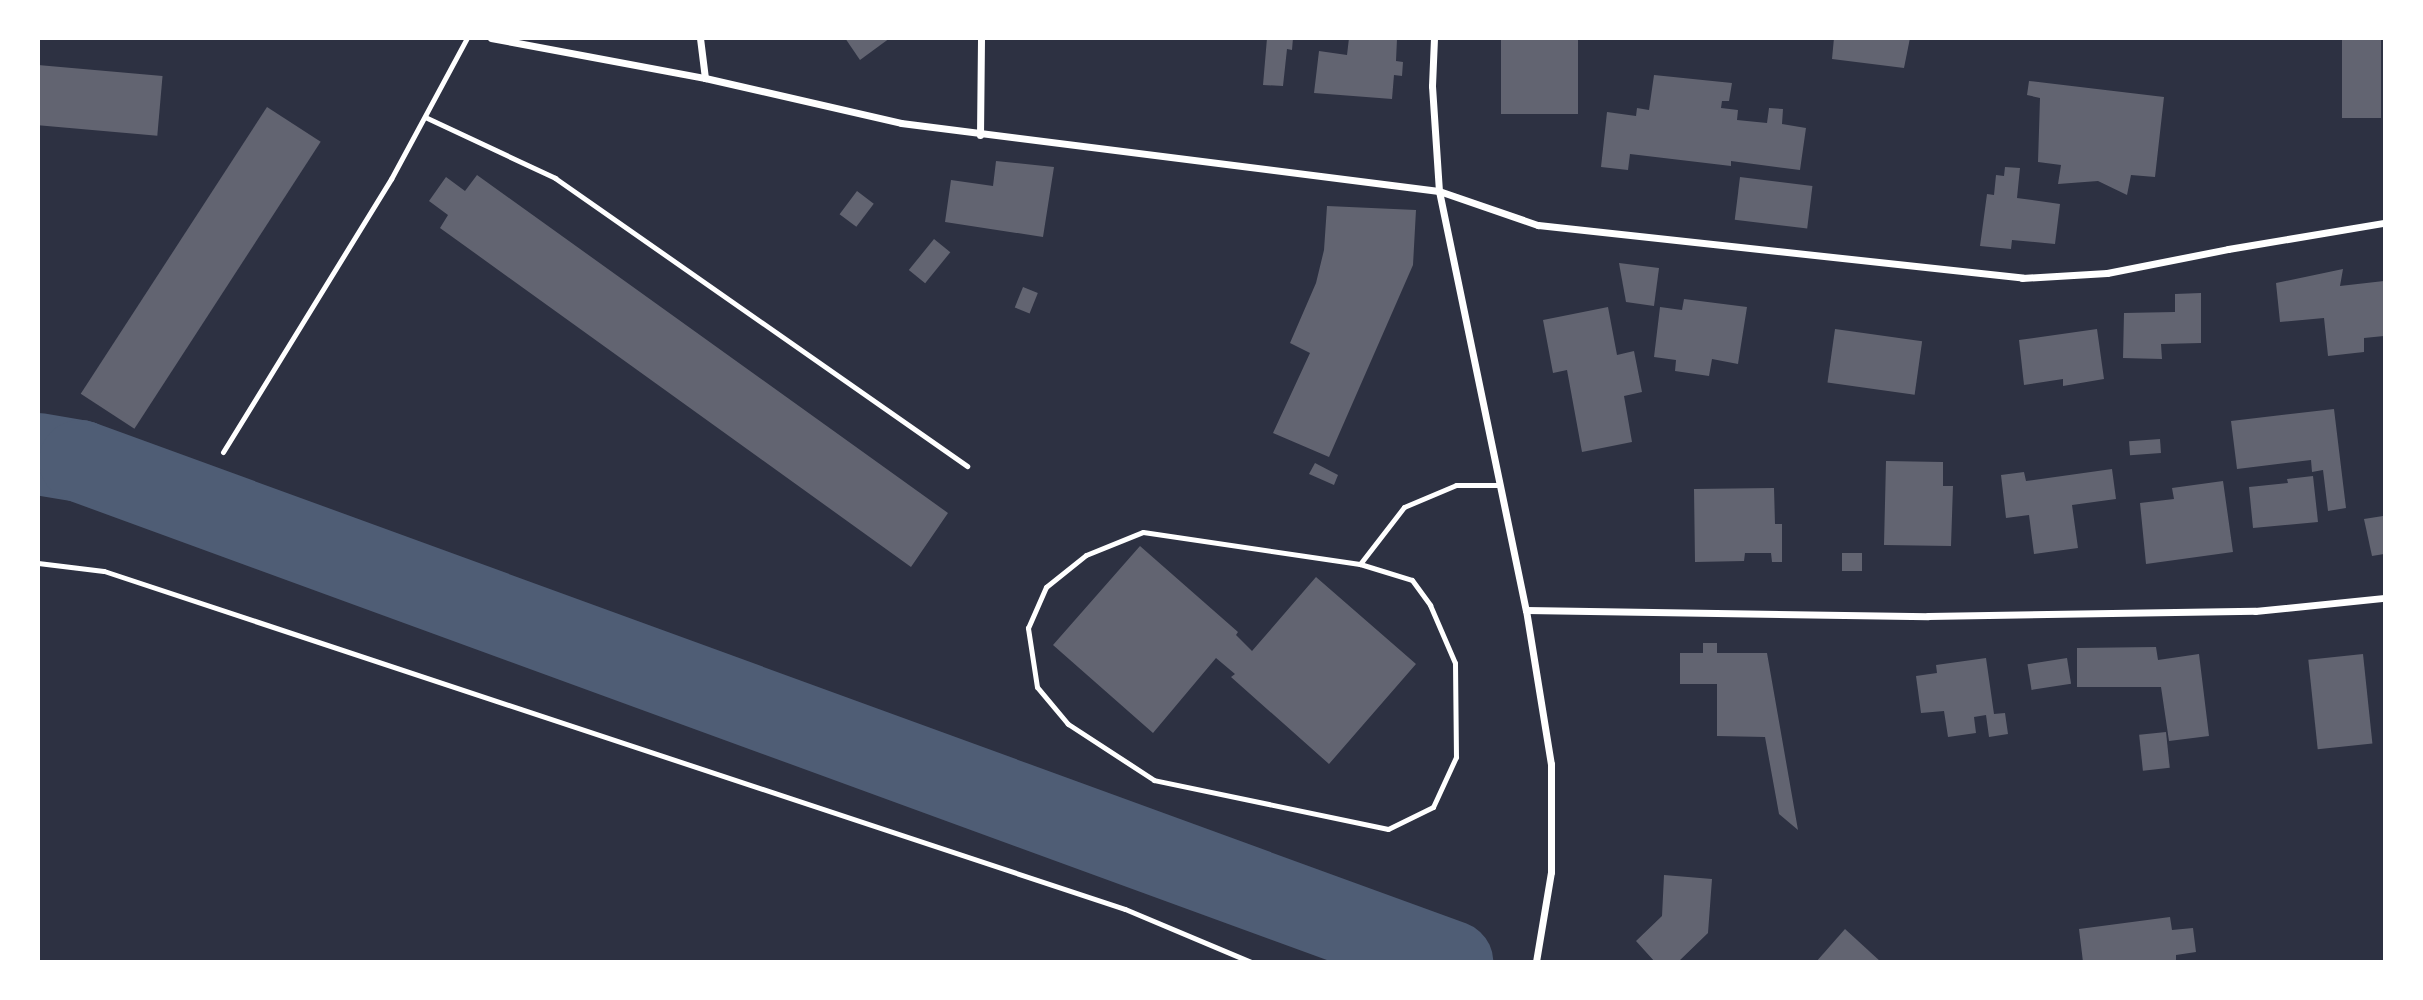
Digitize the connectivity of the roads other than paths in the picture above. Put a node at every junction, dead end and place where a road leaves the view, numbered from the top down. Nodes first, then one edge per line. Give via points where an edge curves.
1 (467, 38) edge
2 (491, 38) edge
3 (700, 38) edge
4 (981, 38) edge
5 (1434, 38) edge
6 (705, 78) junction
7 (425, 117) junction
8 (980, 135) junction
9 (1439, 191) junction
10 (2385, 223) edge
11 (223, 452) dead end
12 (967, 466) dead end
13 (1500, 485) junction
14 (38, 563) edge
15 (1360, 564) junction
16 (2385, 598) edge
17 (1526, 610) junction
18 (1251, 961) edge
19 (1536, 961) edge

1 - 7 lane
2 - 6 street
3 - 6 street
4 - 8 street
5 - 9 street via 1432,86
6 - 8 street via 856,114
7 - 11 lane
7 - 12 lane via 555,178
8 - 9 street
9 - 10 street via 1538,225 2022,278 2107,274
9 - 13 street
13 - 15 lane via 1456,485 1404,507
13 - 17 street
14 - 18 lane via 104,572 1125,909
15 - 15 lane via 1143,531 1086,555 1046,587 1028,628 1037,687 1068,724 1154,780 1388,829 1433,807 1456,757 1455,663 1430,605 1412,580
16 - 17 street via 2255,611 2010,615
17 - 19 street via 1551,764 1551,872

